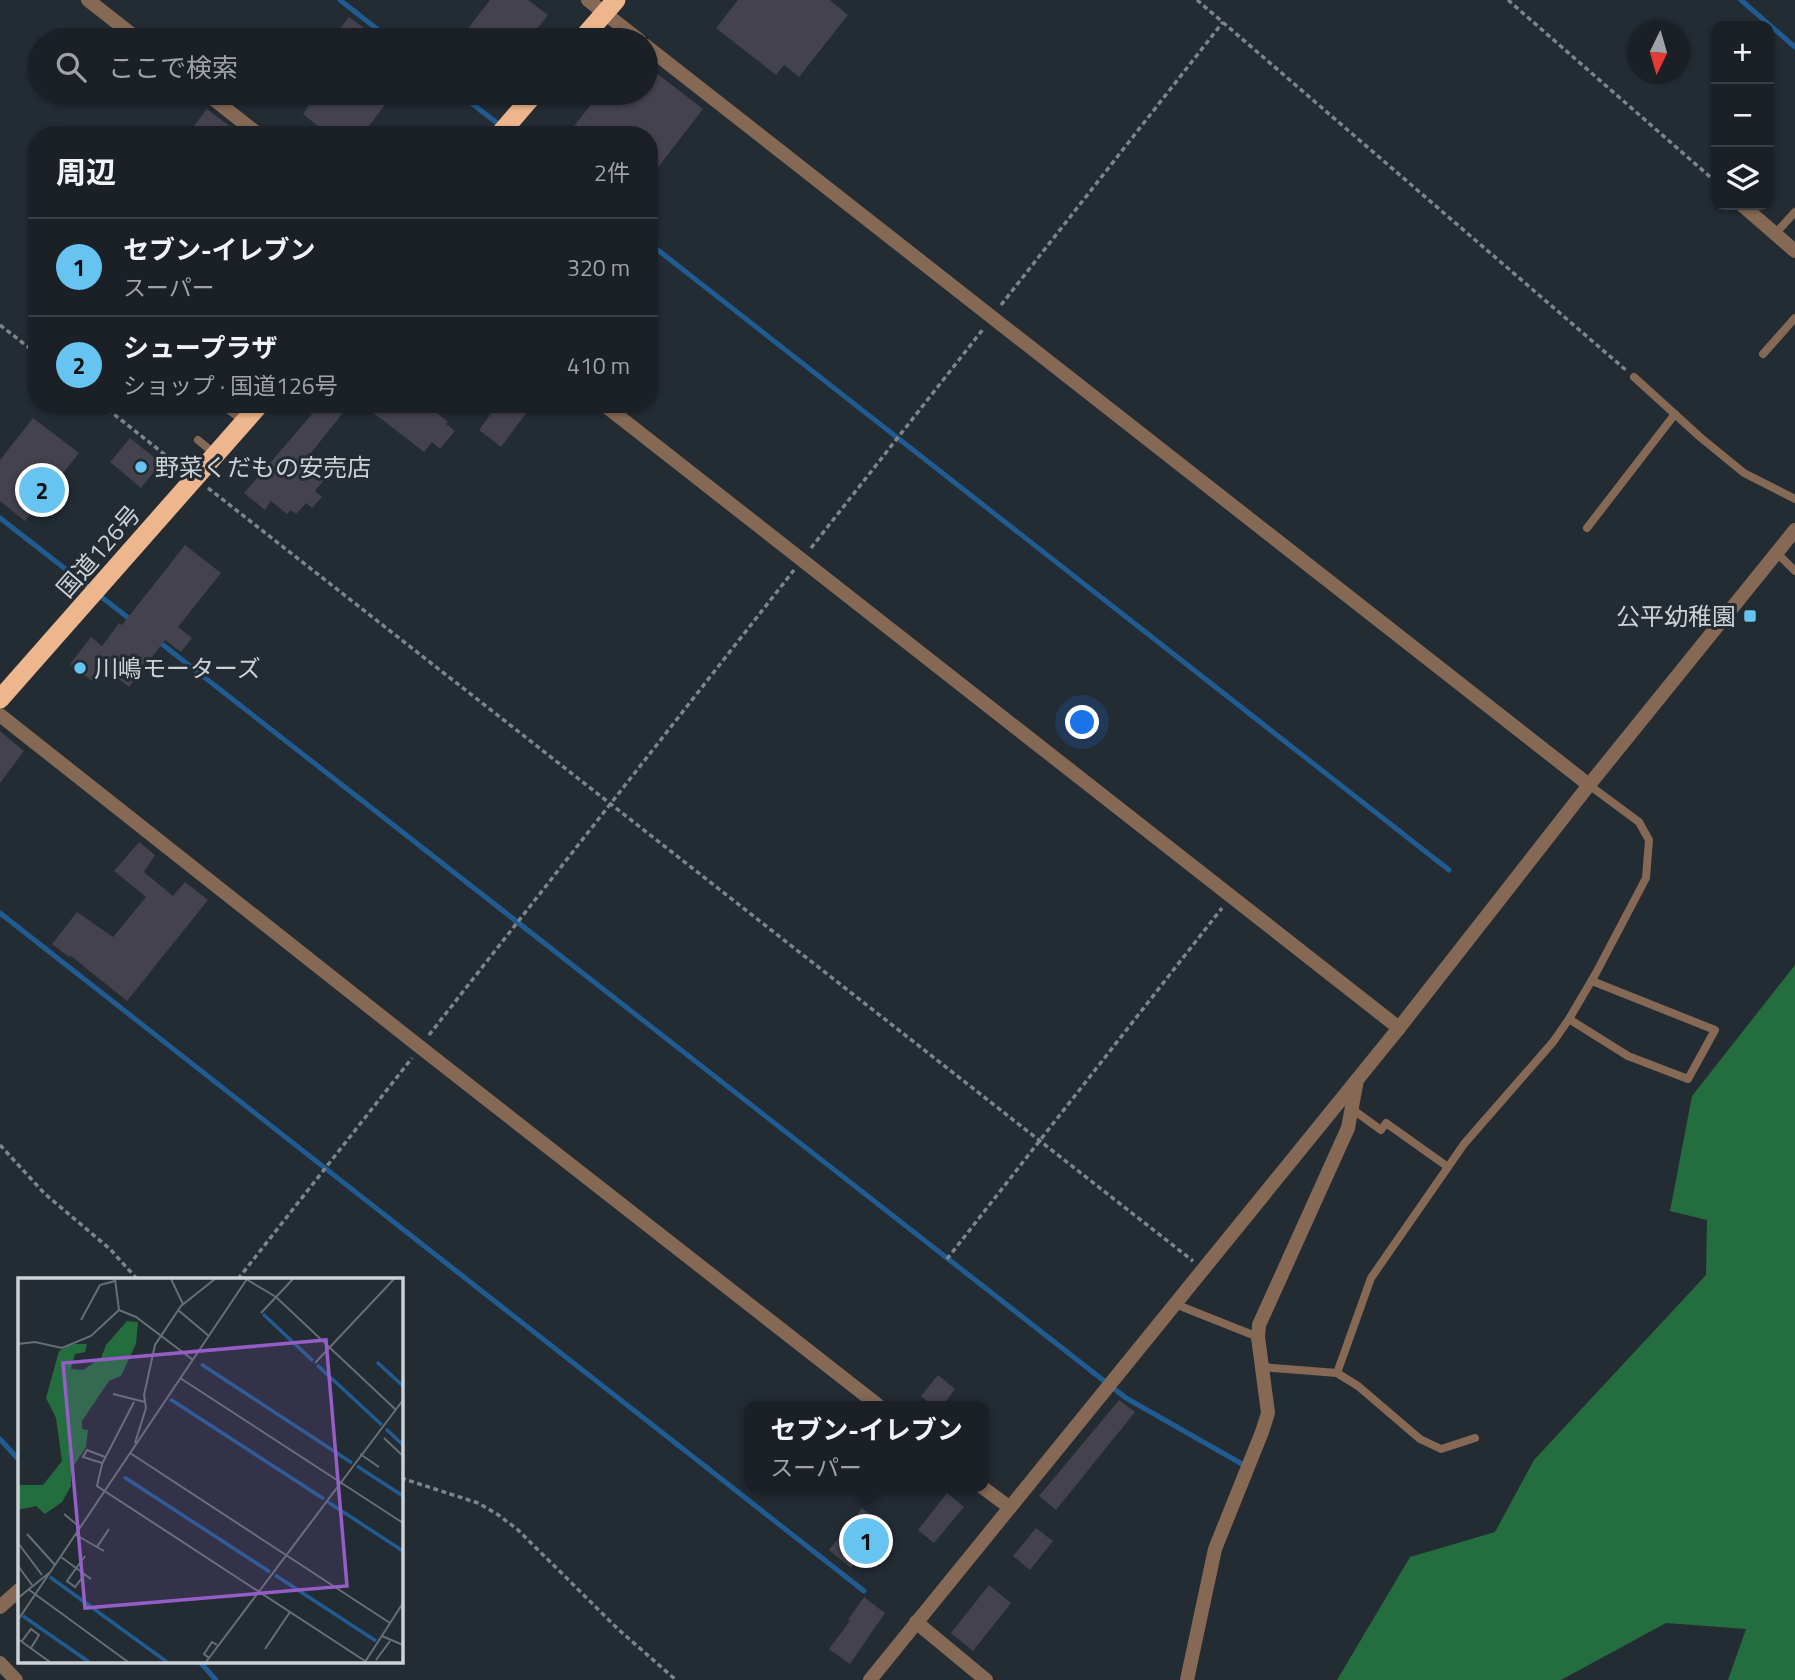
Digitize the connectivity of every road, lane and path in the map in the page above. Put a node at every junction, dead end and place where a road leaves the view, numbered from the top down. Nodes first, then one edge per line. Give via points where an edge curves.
1 (88, 0) edge
2 (588, 0) edge
3 (1198, 0) edge
4 (1508, 0) edge
5 (610, 7) edge
6 (1223, 22) junction
7 (124, 28) edge
8 (592, 28) edge
9 (628, 28) edge
10 (658, 55) edge
11 (221, 105) edge
12 (525, 105) edge
13 (248, 126) edge
14 (507, 126) edge
15 (1711, 178) edge
16 (1748, 210) edge
17 (1795, 212) edge
18 (1775, 234) junction
19 (1795, 251) edge
20 (993, 316) junction
21 (1795, 318) edge
22 (0, 325) edge
23 (28, 347) edge
24 (1763, 354) dead end
25 (1634, 376) joint
26 (112, 413) edge
27 (233, 413) edge
28 (252, 413) edge
29 (614, 413) edge
30 (1675, 414) junction
31 (244, 422) junction
32 (198, 440) dead end
33 (216, 455) junction
34 (195, 478) junction
35 (1795, 499) edge
36 (1587, 528) dead end
37 (1795, 530) edge
38 (1777, 553) junction
39 (802, 560) junction
40 (1795, 571) edge
41 (0, 699) edge
42 (0, 715) edge
43 (1589, 785) junction
44 (611, 804) junction
45 (1231, 897) junction
46 (1592, 981) junction
47 (1569, 1019) junction
48 (1399, 1028) junction
49 (420, 1048) junction
50 (1357, 1080) junction
51 (1352, 1110) junction
52 (1040, 1141) junction
53 (0, 1145) edge
54 (1448, 1167) junction
55 (947, 1259) dead end
56 (1203, 1269) junction
57 (136, 1278) edge
58 (239, 1278) edge
59 (1175, 1304) junction
60 (1258, 1337) junction
61 (1262, 1367) junction
62 (1336, 1373) junction
63 (873, 1401) edge
64 (1475, 1438) dead end
65 (402, 1478) edge
66 (989, 1492) edge
67 (1009, 1507) junction
68 (18, 1591) edge
69 (0, 1606) edge
70 (916, 1622) junction
71 (0, 1662) edge
72 (674, 1679) edge
73 (16, 1680) edge
74 (870, 1680) edge
75 (986, 1680) edge
76 (1187, 1680) edge

1 - 7 street
2 - 5 street
3 - 6 path
4 - 15 path
5 - 8 highway
5 - 9 street
6 - 20 path
6 - 25 path
10 - 20 street
11 - 13 street
12 - 14 highway
16 - 18 street
17 - 18 lane
18 - 19 street
20 - 39 path
20 - 43 street
21 - 24 lane
22 - 23 path
25 - 30 lane
26 - 34 path
27 - 31 lane
28 - 31 highway, 国道126号
29 - 39 street
30 - 35 lane via 1744,473
30 - 36 lane
31 - 33 highway, 国道126号
32 - 33 lane
33 - 34 highway, 国道126号
34 - 41 highway, 国道126号
34 - 44 path
37 - 38 street
38 - 40 lane
38 - 43 street
39 - 44 path
39 - 45 street
42 - 49 street
43 - 46 lane via 1639,822 1649,840 1646,878
43 - 48 street
44 - 49 path
44 - 52 path
45 - 48 street
45 - 52 path
46 - 47 lane
46 - 47 lane via 1715,1030 1688,1079 1628,1056
47 - 54 lane
48 - 50 street
49 - 58 path
49 - 63 street
50 - 51 street
50 - 56 street
51 - 54 lane via 1381,1130 1386,1123
51 - 60 street via 1259,1325
52 - 55 path
52 - 56 path
53 - 57 path via 45,1194 110,1249
54 - 62 lane via 1371,1278
56 - 59 street
59 - 60 lane
59 - 67 street
60 - 61 street
61 - 62 lane
61 - 76 street via 1268,1413 1215,1549
62 - 64 lane via 1430,1444 1441,1449
65 - 72 path via 478,1503 497,1514
66 - 67 street
67 - 70 street
68 - 69 street
70 - 74 street
70 - 75 street
71 - 73 street

